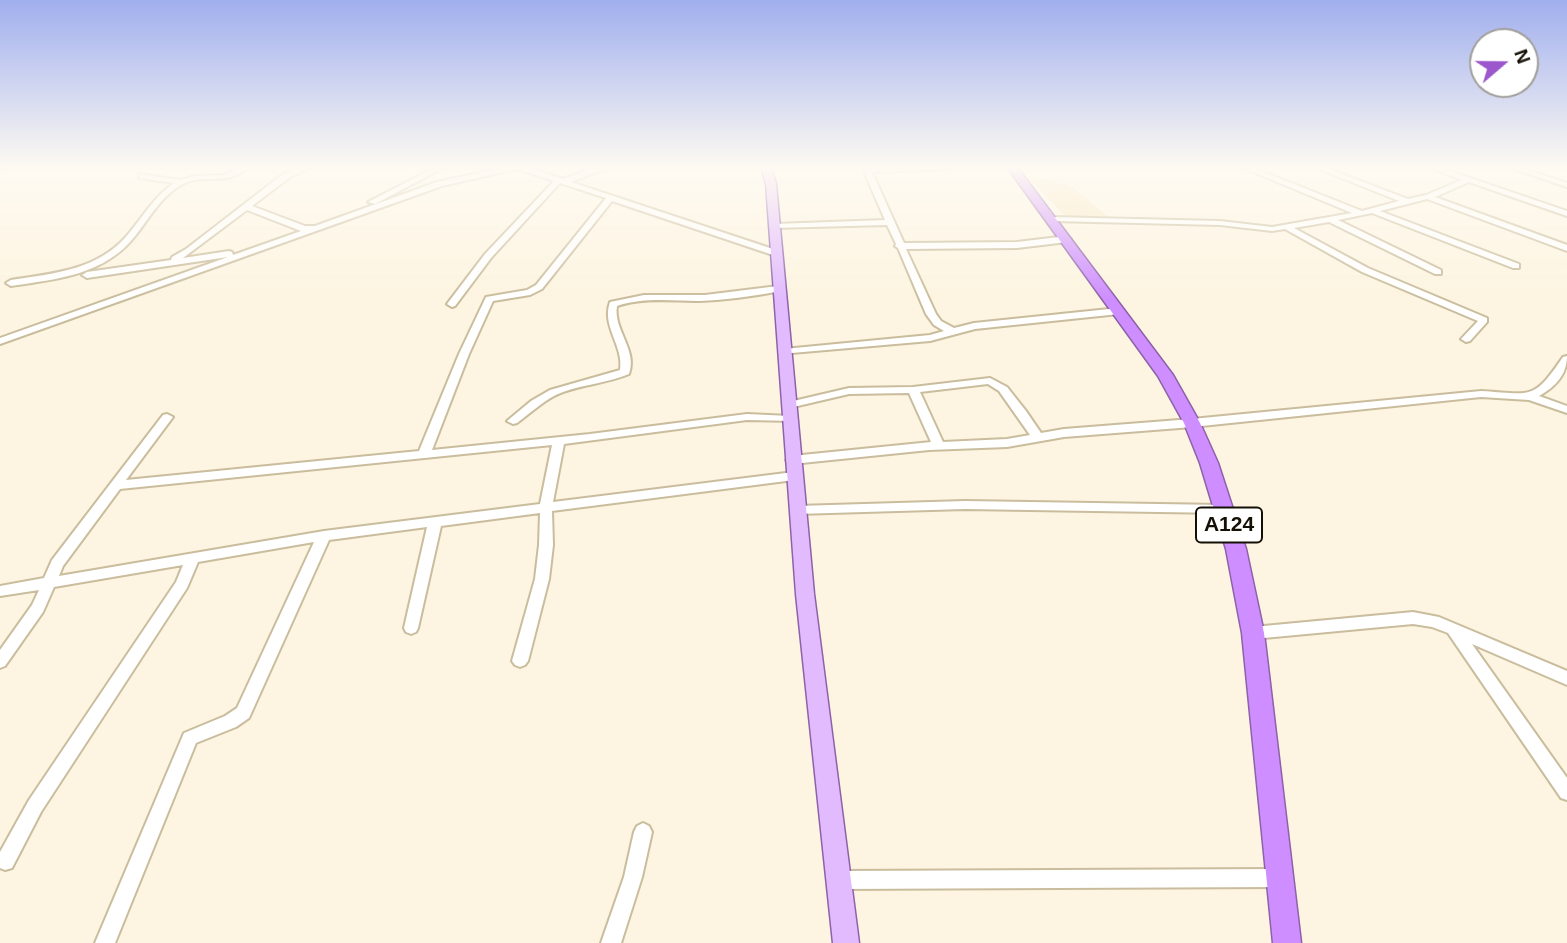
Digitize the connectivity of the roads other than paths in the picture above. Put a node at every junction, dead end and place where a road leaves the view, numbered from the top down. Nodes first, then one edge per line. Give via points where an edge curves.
1 (148, 211) edge
2 (241, 211) edge
3 (257, 211) edge
4 (355, 211) edge
5 (364, 211) edge
6 (532, 211) edge
7 (600, 211) edge
8 (652, 211) edge
9 (773, 211) edge
10 (885, 211) edge
11 (1046, 211) edge
12 (1354, 211) edge
13 (1370, 211) edge
14 (1376, 211) edge
15 (1467, 211) edge
16 (1361, 214) junction
17 (1052, 219) junction
18 (1330, 220) junction
19 (336, 221) junction
20 (889, 222) junction
21 (774, 226) junction
22 (1287, 227) junction
23 (1067, 239) junction
24 (899, 246) junction
25 (1567, 247) edge
26 (258, 250) junction
27 (776, 253) junction
28 (165, 263) junction
29 (1516, 267) dead end
30 (1438, 272) dead end
31 (11, 283) junction
32 (0, 284) edge
33 (778, 289) junction
34 (452, 304) dead end
35 (1119, 311) junction
36 (951, 331) junction
37 (1465, 339) dead end
38 (0, 341) edge
39 (784, 352) junction
40 (1567, 359) edge
41 (913, 390) junction
42 (1530, 397) junction
43 (1567, 410) edge
44 (789, 412) junction
45 (167, 417) dead end
46 (513, 421) dead end
47 (1192, 424) junction
48 (1037, 438) junction
49 (559, 441) junction
50 (939, 446) junction
51 (424, 455) junction
52 (793, 468) junction
53 (117, 485) junction
54 (546, 508) junction
55 (1223, 509) junction
56 (797, 510) junction
57 (435, 521) junction
58 (324, 536) junction
59 (193, 558) junction
60 (48, 583) junction
61 (0, 591) edge
62 (411, 628) dead end
63 (1453, 629) junction
64 (1253, 633) junction
65 (520, 661) dead end
66 (0, 662) edge
67 (1567, 678) edge
68 (1567, 793) edge
69 (643, 832) dead end
70 (5, 860) dead end
71 (1280, 878) junction
72 (839, 880) junction
73 (105, 943) edge
74 (611, 943) edge
75 (846, 943) edge
76 (1287, 943) edge

1 - 31 street via 119,250 99,265
2 - 28 street via 189,251
3 - 19 street via 304,229
4 - 19 street
5 - 19 street
6 - 34 street via 488,256
7 - 51 street via 539,287 489,299
8 - 27 street
9 - 21 main road
10 - 20 street
11 - 17 highway, A124
12 - 16 street
13 - 16 street
14 - 29 street
15 - 25 street
16 - 18 street
17 - 22 street
17 - 23 highway, A124
18 - 22 street
18 - 30 street
19 - 26 street
20 - 21 street
20 - 24 street
21 - 27 main road
22 - 37 street via 1365,270 1485,320
23 - 24 street via 1017,245
23 - 35 highway, A124
24 - 36 street via 931,314
26 - 28 street
26 - 38 street
27 - 33 main road
28 - 31 street
31 - 32 street
33 - 39 main road
33 - 46 street via 694,298 654,295 613,304 610,312 625,350 625,372 560,389
35 - 36 street
35 - 47 highway, A124 via 1165,375
36 - 39 street via 930,338
39 - 44 main road
40 - 42 street via 1549,386
41 - 44 street via 849,391
41 - 48 street via 994,382 1023,413
41 - 50 street
42 - 43 street
42 - 47 street via 1481,394
44 - 49 street
44 - 52 main road
45 - 53 street
47 - 48 street
47 - 55 highway, A124
48 - 50 street
49 - 51 street
49 - 54 street
50 - 52 street
51 - 53 street
52 - 54 street via 733,486
52 - 56 main road
53 - 60 street via 57,564
54 - 57 street
54 - 65 street via 542,579
55 - 56 street via 965,505
55 - 64 highway, A124
56 - 72 main road
57 - 58 street
57 - 62 street
58 - 59 street
58 - 73 street via 243,713 229,724 190,738
59 - 60 street
59 - 70 street via 182,584 35,806
60 - 61 street
60 - 66 street via 38,608
63 - 64 street via 1413,618
63 - 67 street
63 - 68 street
64 - 71 highway, A124
69 - 74 street
71 - 72 street
71 - 76 highway, A124
72 - 75 main road

